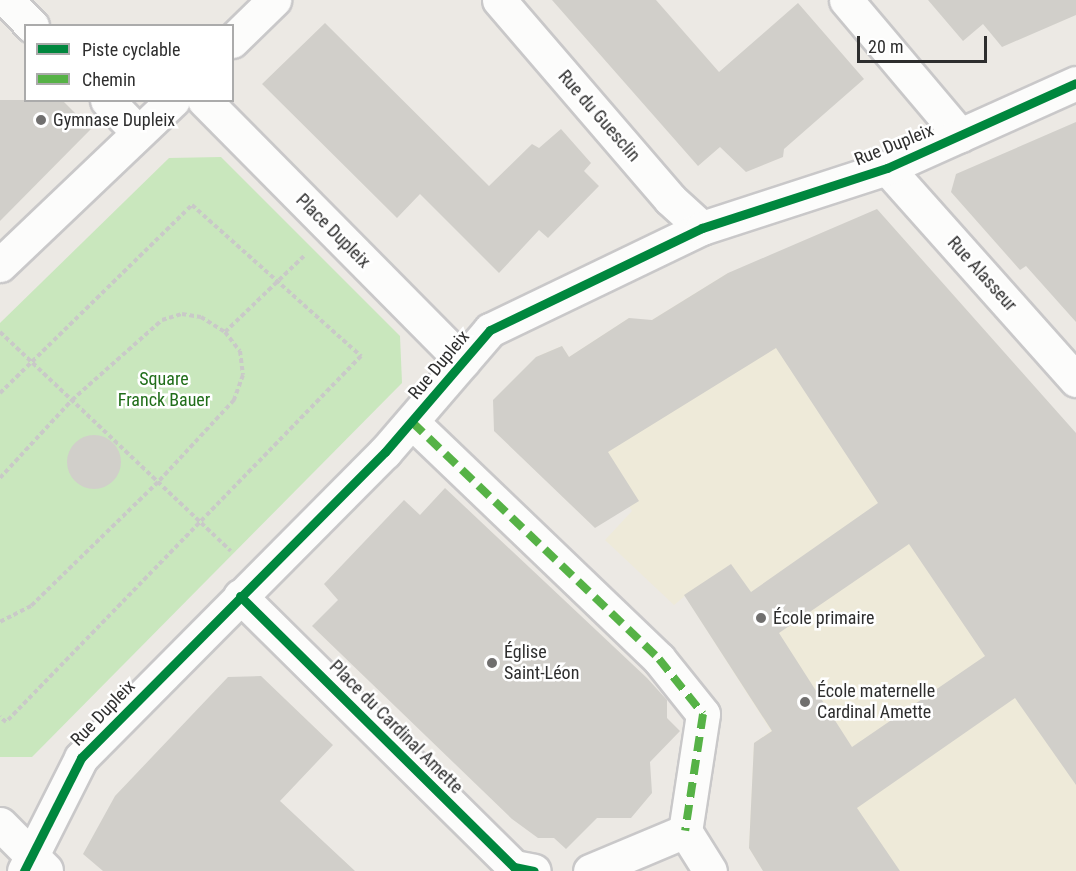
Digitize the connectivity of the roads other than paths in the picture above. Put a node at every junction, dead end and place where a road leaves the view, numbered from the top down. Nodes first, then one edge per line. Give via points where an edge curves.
1 (7, 0) edge
2 (274, 0) edge
3 (499, 0) edge
4 (846, 0) edge
5 (30, 24) edge
6 (234, 39) edge
7 (1076, 83) edge
8 (108, 102) edge
9 (171, 102) edge
10 (206, 102) edge
11 (138, 132) junction
12 (960, 135) junction
13 (887, 168) junction
14 (702, 228) junction
15 (0, 266) edge
16 (463, 362) junction
17 (1076, 380) edge
18 (412, 422) junction
19 (250, 587) junction
20 (0, 824) edge
21 (685, 831) junction
22 (34, 866) edge
23 (534, 871) edge
24 (590, 871) edge
25 (710, 871) edge

1 - 5 street
2 - 6 street
3 - 14 street, Rue du Guesclin via 670,199
4 - 12 street
7 - 12 street, Rue Dupleix
8 - 11 street
9 - 11 street
10 - 16 street, Place Dupleix
11 - 15 street
12 - 13 street, Rue Dupleix
13 - 14 street, Rue Dupleix
13 - 17 street, Rue Alasseur
14 - 16 street, Rue Dupleix via 490,330
16 - 18 street, Rue Dupleix
18 - 19 street, Rue Dupleix
18 - 21 street via 659,659 703,714
19 - 22 street, Rue Dupleix via 81,758
19 - 23 street, Place du Cardinal Amette via 514,867
20 - 22 street
21 - 24 street
21 - 25 street

